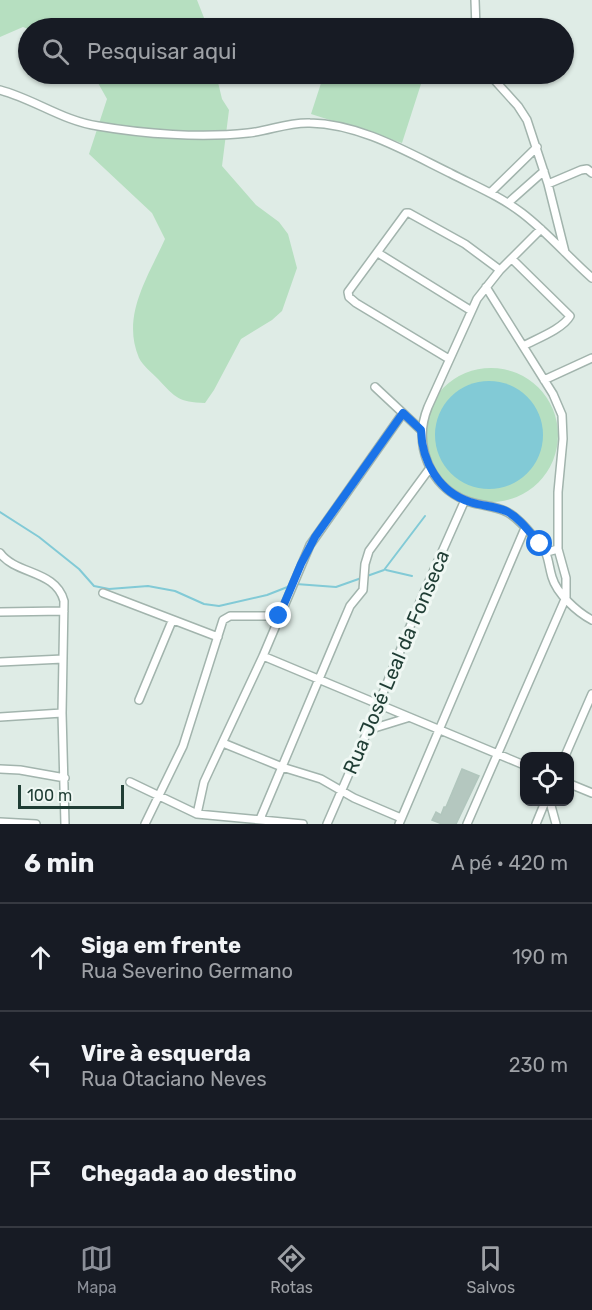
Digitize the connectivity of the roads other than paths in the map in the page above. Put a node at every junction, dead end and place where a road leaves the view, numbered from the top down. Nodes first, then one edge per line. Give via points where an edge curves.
1 (475, 0) edge
2 (476, 18) edge
3 (498, 84) edge
4 (0, 90) edge
5 (537, 147) junction
6 (544, 171) junction
7 (592, 173) edge
8 (548, 184) junction
9 (490, 194) junction
10 (508, 203) junction
11 (541, 229) junction
12 (565, 252) junction
13 (378, 253) junction
14 (512, 259) junction
15 (500, 270) junction
16 (592, 278) edge
17 (486, 287) junction
18 (470, 310) junction
19 (523, 346) junction
20 (592, 358) edge
21 (449, 359) junction
22 (544, 380) junction
23 (375, 387) dead end
24 (403, 413) junction
25 (421, 430) junction
26 (430, 468) junction
27 (465, 500) junction
28 (525, 528) junction
29 (558, 549) junction
30 (547, 552) junction
31 (0, 553) edge
32 (103, 593) dead end
33 (566, 597) junction
34 (64, 611) junction
35 (0, 612) edge
36 (279, 616) junction
37 (592, 620) edge
38 (172, 621) junction
39 (218, 637) junction
40 (263, 656) junction
41 (63, 659) junction
42 (0, 662) edge
43 (319, 681) junction
44 (592, 694) edge
45 (139, 700) dead end
46 (378, 706) junction
47 (62, 712) junction
48 (0, 717) edge
49 (407, 718) junction
50 (368, 730) junction
51 (439, 731) junction
52 (223, 743) junction
53 (567, 752) edge
54 (496, 754) junction
55 (520, 763) edge
56 (282, 767) junction
57 (0, 769) edge
58 (64, 778) junction
59 (130, 782) dead end
60 (574, 786) edge
61 (342, 791) junction
62 (592, 793) edge
63 (158, 796) junction
64 (543, 806) edge
65 (551, 806) edge
66 (196, 814) junction
67 (260, 819) junction
68 (400, 821) edge
69 (0, 822) edge
70 (36, 824) edge
71 (64, 824) edge
72 (145, 824) edge
73 (303, 824) edge
74 (327, 824) edge
75 (466, 824) edge
76 (536, 824) edge
77 (556, 824) edge

1 - 2 street
3 - 5 street via 527,120
4 - 9 street via 74,121 100,127 207,134 248,133 298,123 345,128 408,150
5 - 6 street
5 - 9 street
6 - 8 street
6 - 10 street
7 - 8 street via 583,169
8 - 12 street
9 - 10 street
10 - 11 street
11 - 12 street
11 - 14 street
12 - 16 street
13 - 15 street via 406,213 411,213 465,244
13 - 18 street
13 - 21 street via 348,292 351,300
14 - 15 street
14 - 19 street via 570,316
15 - 17 street
17 - 18 street
17 - 19 street
18 - 21 street
19 - 22 street
20 - 22 street
21 - 25 street
22 - 29 street via 559,405 564,424
23 - 24 street
24 - 25 street
24 - 36 street via 315,537
25 - 26 street
26 - 27 street via 443,485
26 - 43 street via 372,546 365,564 363,590 350,606
27 - 28 street via 509,513
27 - 46 street, Rua José Leal da Fonseca
28 - 30 street
28 - 51 street
29 - 30 street
29 - 33 street via 566,578
30 - 33 street via 554,583
31 - 34 street via 52,584 62,596
32 - 38 street
33 - 37 street
33 - 54 street
34 - 35 street
34 - 41 street
36 - 39 street via 227,617
36 - 40 street
38 - 39 street
38 - 45 street
39 - 63 street via 183,746
40 - 43 street
40 - 52 street
41 - 42 street
41 - 47 street
43 - 46 street
43 - 56 street
44 - 53 street
46 - 49 street
46 - 50 street, Rua José Leal da Fonseca
47 - 48 street
47 - 58 street
49 - 50 street
49 - 51 street
50 - 61 street, Rua José Leal da Fonseca
51 - 54 street
51 - 68 street
52 - 56 street
52 - 66 street via 204,782
54 - 55 street
54 - 75 street
56 - 61 street via 321,779
56 - 67 street
57 - 58 street
58 - 71 street
59 - 63 street
60 - 62 street
61 - 68 street
61 - 74 street, Rua José Leal da Fonseca
63 - 66 street
63 - 72 street
64 - 76 street
65 - 77 street
66 - 67 street
67 - 73 street
69 - 70 street

